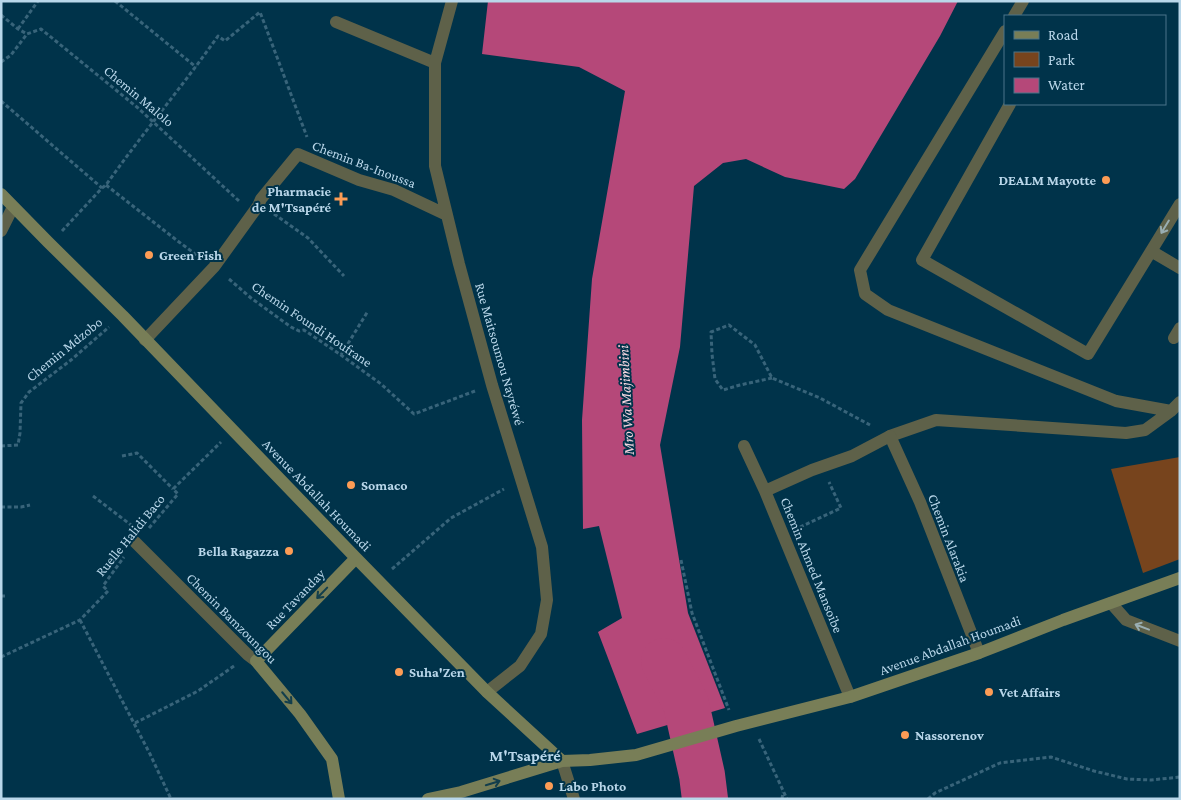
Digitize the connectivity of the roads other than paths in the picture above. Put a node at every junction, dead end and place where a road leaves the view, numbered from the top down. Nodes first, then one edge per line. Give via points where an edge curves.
1 (452, 1) edge
2 (1023, 1) edge
3 (1015, 15) edge
4 (336, 22) dead end
5 (1004, 34) edge
6 (435, 63) junction
7 (1009, 105) edge
8 (1, 194) edge
9 (1180, 204) edge
10 (13, 207) junction
11 (447, 214) junction
12 (1, 231) edge
13 (1151, 251) junction
14 (1180, 268) edge
15 (145, 340) junction
16 (1176, 406) edge
17 (890, 436) junction
18 (744, 446) dead end
19 (765, 491) junction
20 (139, 538) road end
21 (356, 558) junction
22 (1180, 578) edge
23 (1111, 603) junction
24 (1180, 641) edge
25 (979, 652) junction
26 (252, 658) junction
27 (487, 692) junction
28 (850, 696) junction
29 (562, 761) junction
30 (339, 799) edge
31 (428, 799) edge
32 (574, 799) edge

1 - 6 street, Rue Maitsoumou Nayréwé
2 - 3 street
4 - 6 street
5 - 16 street via 860,270 865,294 888,310 1116,401
6 - 11 street, Rue Maitsoumou Nayréwé via 435,166
7 - 13 street via 922,260 1088,354
8 - 10 main road, Avenue Abdallah Houmadi
9 -> 13 street
10 - 12 street
10 - 15 main road, Avenue Abdallah Houmadi
11 - 15 street, Chemin Ba-Inoussa via 298,154 261,199 214,267
11 - 27 street, Rue Maitsoumou Nayréwé via 492,385 542,547 547,600 541,634 520,666
13 - 14 street
15 - 21 main road, Avenue Abdallah Houmadi
16 - 17 street via 1145,430 1126,434 936,420
17 - 19 street via 852,456
17 - 25 street, Chemin Alarakia via 920,502
18 - 19 street, Chemin Ahmed Mansoibe
19 - 28 street, Chemin Ahmed Mansoibe
20 - 26 street, Chemin Bamzoungou
21 -> 26 main road, Rue Tavanday
21 - 27 main road, Avenue Abdallah Houmadi
22 - 23 main road, Avenue Abdallah Houmadi
24 -> 23 street via 1126,620
23 - 25 main road, Avenue Abdallah Houmadi
25 - 28 main road, Avenue Abdallah Houmadi
26 -> 30 main road, Chemin Bamzoungou via 300,714 332,760
27 - 29 main road, Avenue Abdallah Houmadi
28 - 29 main road, Avenue Abdallah Houmadi via 636,755
31 -> 29 main road
29 - 32 street

